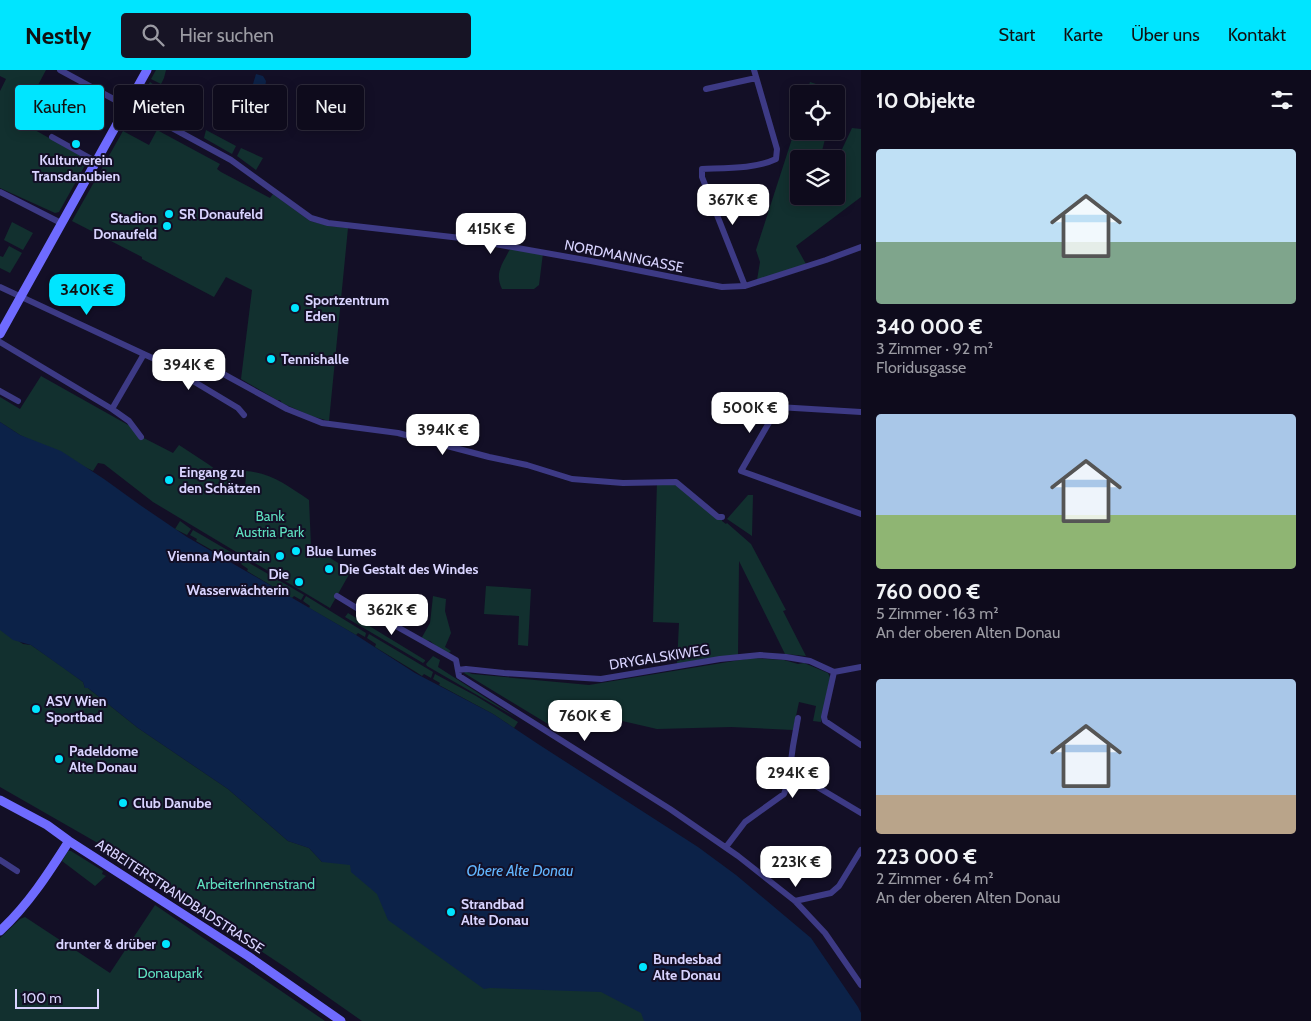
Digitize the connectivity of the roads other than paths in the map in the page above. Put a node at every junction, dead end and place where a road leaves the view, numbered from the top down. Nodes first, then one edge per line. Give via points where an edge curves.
1 (60, 70) edge
2 (147, 70) edge
3 (754, 70) edge
4 (756, 78) junction
5 (139, 85) edge
6 (706, 89) dead end
7 (114, 99) edge
8 (114, 130) edge
9 (176, 130) edge
10 (52, 137) dead end
11 (97, 162) junction
12 (0, 192) edge
13 (61, 223) junction
14 (861, 247) edge
15 (745, 286) junction
16 (0, 287) edge
17 (21, 298) junction
18 (0, 334) edge
19 (0, 342) edge
20 (144, 354) junction
21 (163, 363) junction
22 (0, 391) edge
23 (18, 401) dead end
24 (112, 409) junction
25 (861, 412) edge
26 (244, 416) dead end
27 (141, 437) dead end
28 (861, 514) edge
29 (722, 517) dead end
30 (337, 596) dead end
31 (861, 668) edge
32 (458, 670) junction
33 (834, 672) junction
34 (798, 718) dead end
35 (861, 745) edge
36 (789, 770) junction
37 (0, 800) edge
38 (861, 813) edge
39 (69, 841) junction
40 (726, 847) junction
41 (861, 850) edge
42 (0, 860) edge
43 (17, 871) dead end
44 (795, 901) junction
45 (0, 931) edge
46 (861, 986) edge
47 (341, 1021) edge

1 - 7 street, NORDMANNGASSE
2 - 5 main road
3 - 4 street
4 - 6 street
4 - 15 street via 778,149 776,159 736,168 702,169 702,178
8 - 11 main road
9 - 15 street, NORDMANNGASSE via 231,160 318,221 461,238 711,286
10 - 11 street
11 - 13 main road
12 - 13 street
13 - 17 main road
14 - 15 street, NORDMANNGASSE
16 - 17 street
17 - 18 main road
17 - 20 street
19 - 24 street
20 - 21 street
20 - 24 street
21 - 26 street via 238,408
21 - 29 street via 168,357 187,354 287,409 322,423 398,433 572,478 623,483 676,482
22 - 23 street
24 - 27 street via 129,421
25 - 28 street via 778,407 741,471
30 - 32 street via 456,660
31 - 33 street
32 - 33 street, DRYGALSKIWEG via 601,679 720,659 760,656 810,661
32 - 40 street via 459,676
33 - 35 street via 825,721
34 - 36 street
36 - 38 street
36 - 40 street via 784,794 744,822
37 - 39 main road, ARBEITERSTRANDBADSTRASSE via 47,825
39 - 45 main road via 40,886
39 - 47 main road, ARBEITERSTRANDBADSTRASSE via 248,956
40 - 44 street
41 - 44 street via 839,886 831,893
42 - 43 street
44 - 46 street via 825,933

